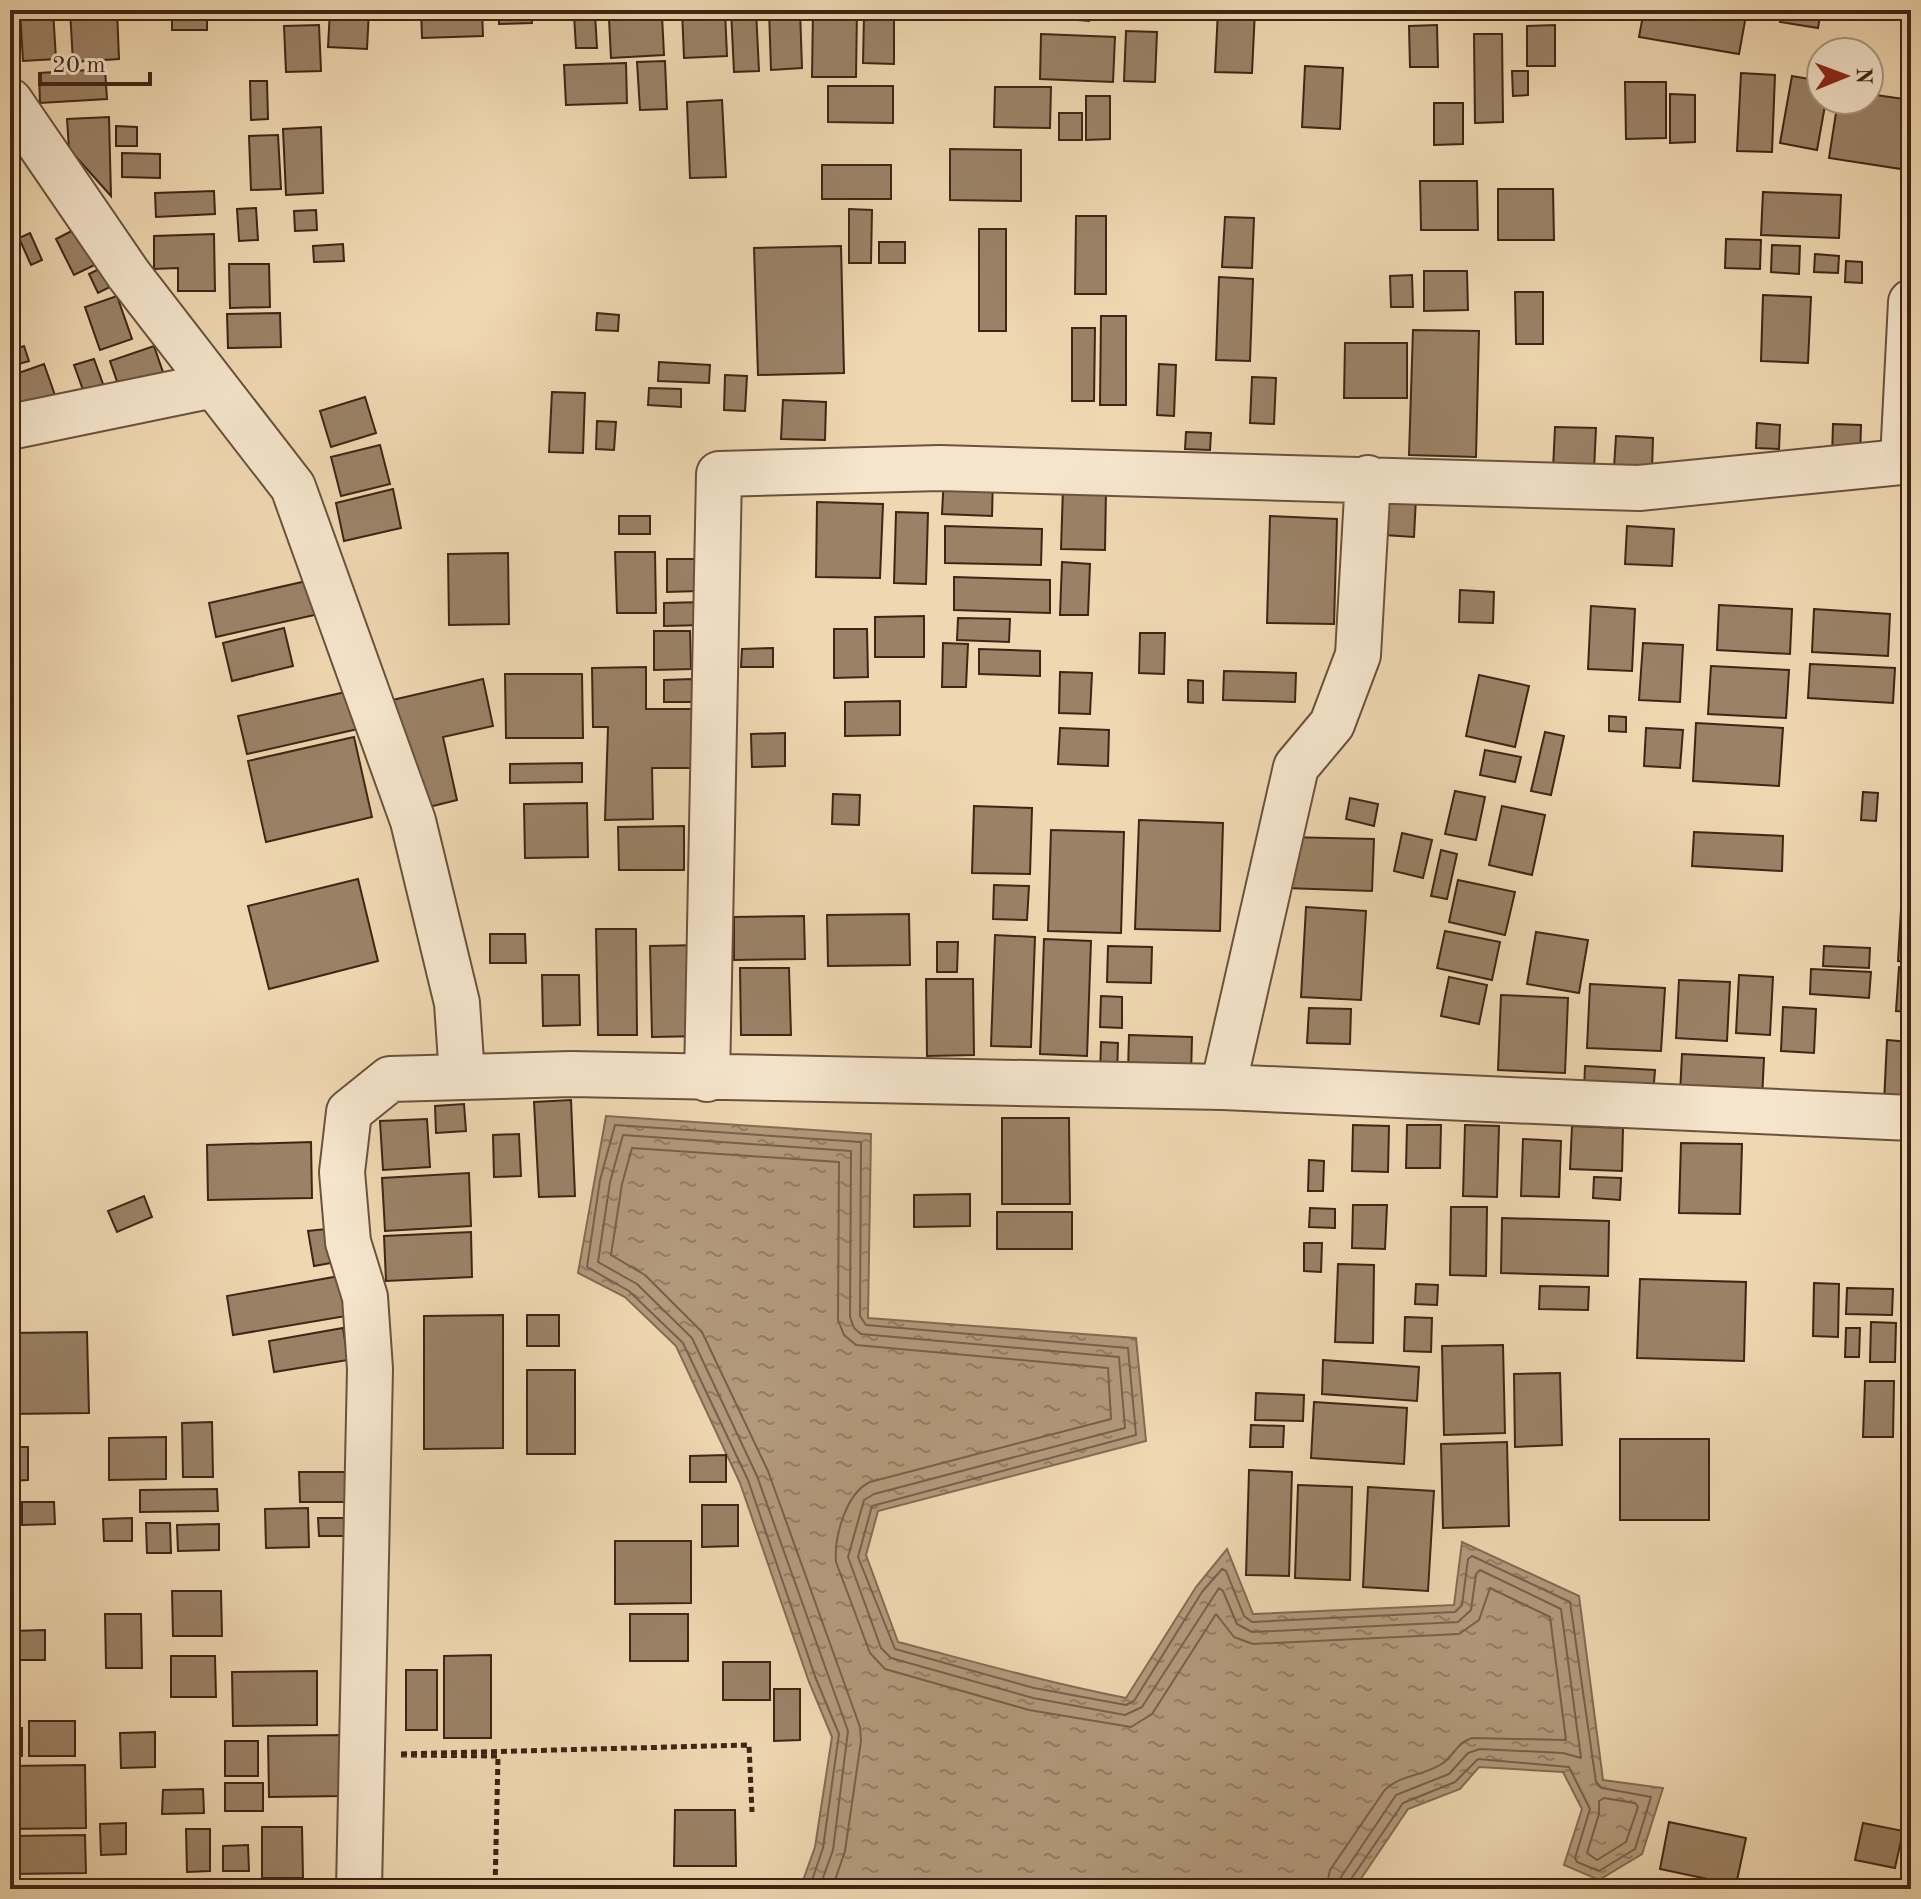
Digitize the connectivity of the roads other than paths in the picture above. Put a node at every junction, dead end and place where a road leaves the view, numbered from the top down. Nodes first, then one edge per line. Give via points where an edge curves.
1 (13, 107) edge
2 (1911, 302) edge
3 (214, 385) junction
4 (10, 427) edge
5 (1907, 461) edge
6 (1368, 478) junction
7 (462, 1076) junction
8 (707, 1079) junction
9 (1223, 1087) junction
10 (1911, 1118) edge
11 (359, 1889) edge

1 - 3 street via 129,275
2 - 5 street
3 - 4 street
3 - 7 street via 293,487 408,807 457,1003
5 - 6 street via 1639,488
6 - 8 street via 940,468 719,474
6 - 9 street via 1358,655 1332,724 1296,767
7 - 8 street
7 - 11 street via 390,1079 349,1112 342,1172 348,1242 365,1297 370,1369
8 - 9 street
9 - 10 street

